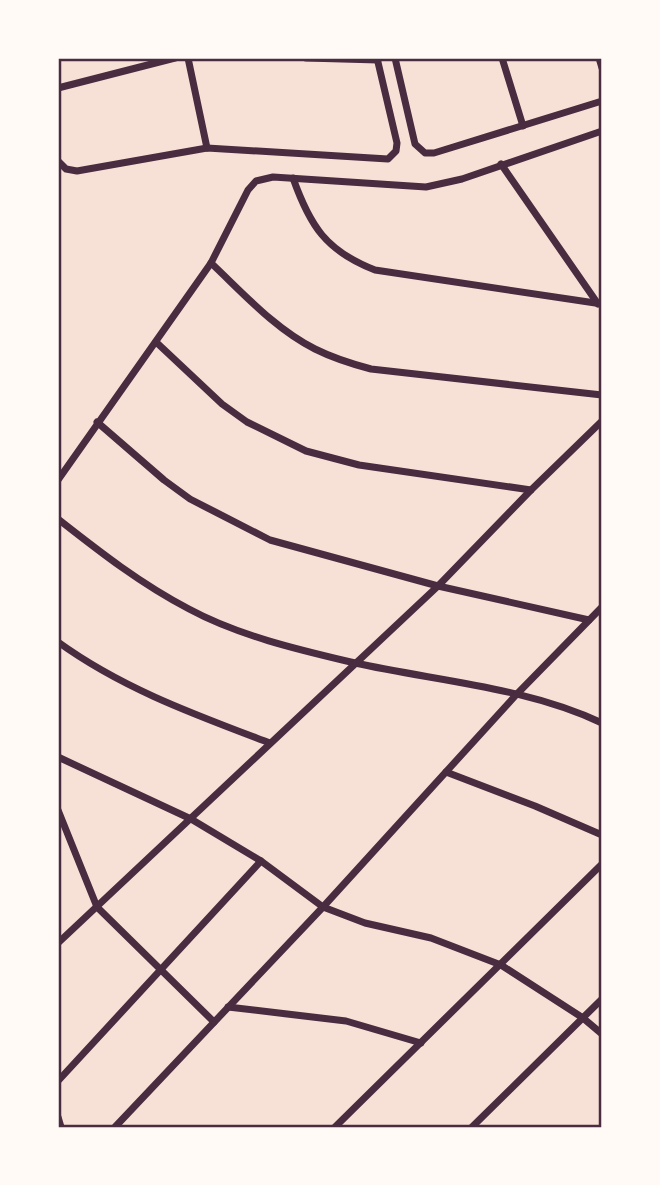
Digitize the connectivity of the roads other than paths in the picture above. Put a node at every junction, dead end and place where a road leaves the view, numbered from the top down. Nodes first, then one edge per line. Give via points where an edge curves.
1 (175, 58) edge
2 (188, 58) edge
3 (306, 58) edge
4 (395, 58) edge
5 (502, 58) edge
6 (599, 58) edge
7 (378, 59) edge
8 (602, 68) edge
9 (58, 88) edge
10 (602, 101) edge
11 (523, 126) junction
12 (602, 131) edge
13 (207, 148) junction
14 (58, 161) edge
15 (501, 164) junction
16 (293, 178) junction
17 (211, 263) junction
18 (600, 304) edge
19 (156, 342) junction
20 (602, 395) edge
21 (602, 421) edge
22 (97, 422) junction
23 (58, 480) edge
24 (531, 490) junction
25 (58, 519) edge
26 (438, 586) junction
27 (602, 607) edge
28 (589, 620) junction
29 (58, 642) edge
30 (355, 663) junction
31 (516, 695) junction
32 (602, 723) edge
33 (270, 743) junction
34 (58, 757) edge
35 (446, 772) junction
36 (58, 810) edge
37 (191, 819) junction
38 (602, 835) edge
39 (261, 861) junction
40 (602, 864) edge
41 (97, 907) junction
42 (323, 907) junction
43 (58, 943) edge
44 (501, 965) junction
45 (161, 970) junction
46 (602, 999) edge
47 (228, 1007) junction
48 (583, 1018) junction
49 (214, 1022) junction
50 (602, 1034) edge
51 (421, 1043) junction
52 (58, 1081) edge
53 (58, 1117) edge
54 (61, 1127) edge
55 (115, 1127) edge
56 (335, 1127) edge
57 (472, 1127) edge

1 - 9 street
2 - 13 street
3 - 7 street
4 - 11 street via 415,144 421,151 434,153
5 - 11 street
6 - 8 street
7 - 13 street via 397,144 397,151 388,159
10 - 11 street
12 - 15 street
13 - 14 street via 77,171
15 - 16 street via 426,187
15 - 18 street
16 - 17 street via 267,177 252,185
16 - 18 street via 303,207 322,237 360,264
17 - 19 street
17 - 20 street via 289,333 342,361 371,369
19 - 22 street
19 - 24 street via 222,404 306,452 359,465
21 - 24 street
22 - 23 street
22 - 26 street via 190,499 244,528 300,550
24 - 26 street
25 - 30 street via 133,577 191,611 248,633
26 - 28 street
26 - 30 street
27 - 28 street
28 - 31 street
29 - 33 street via 148,695
30 - 31 street
30 - 33 street
31 - 32 street
31 - 35 street
33 - 37 street
34 - 37 street
35 - 38 street
35 - 42 street
36 - 41 street
37 - 39 street
37 - 41 street
39 - 42 street
39 - 45 street
40 - 44 street
41 - 43 street
41 - 45 street
42 - 44 street
42 - 47 street
44 - 48 street
44 - 51 street
45 - 49 street
45 - 52 street
46 - 48 street
47 - 49 street
47 - 51 street via 346,1021
48 - 50 street
48 - 57 street
49 - 55 street
51 - 56 street
53 - 54 street

